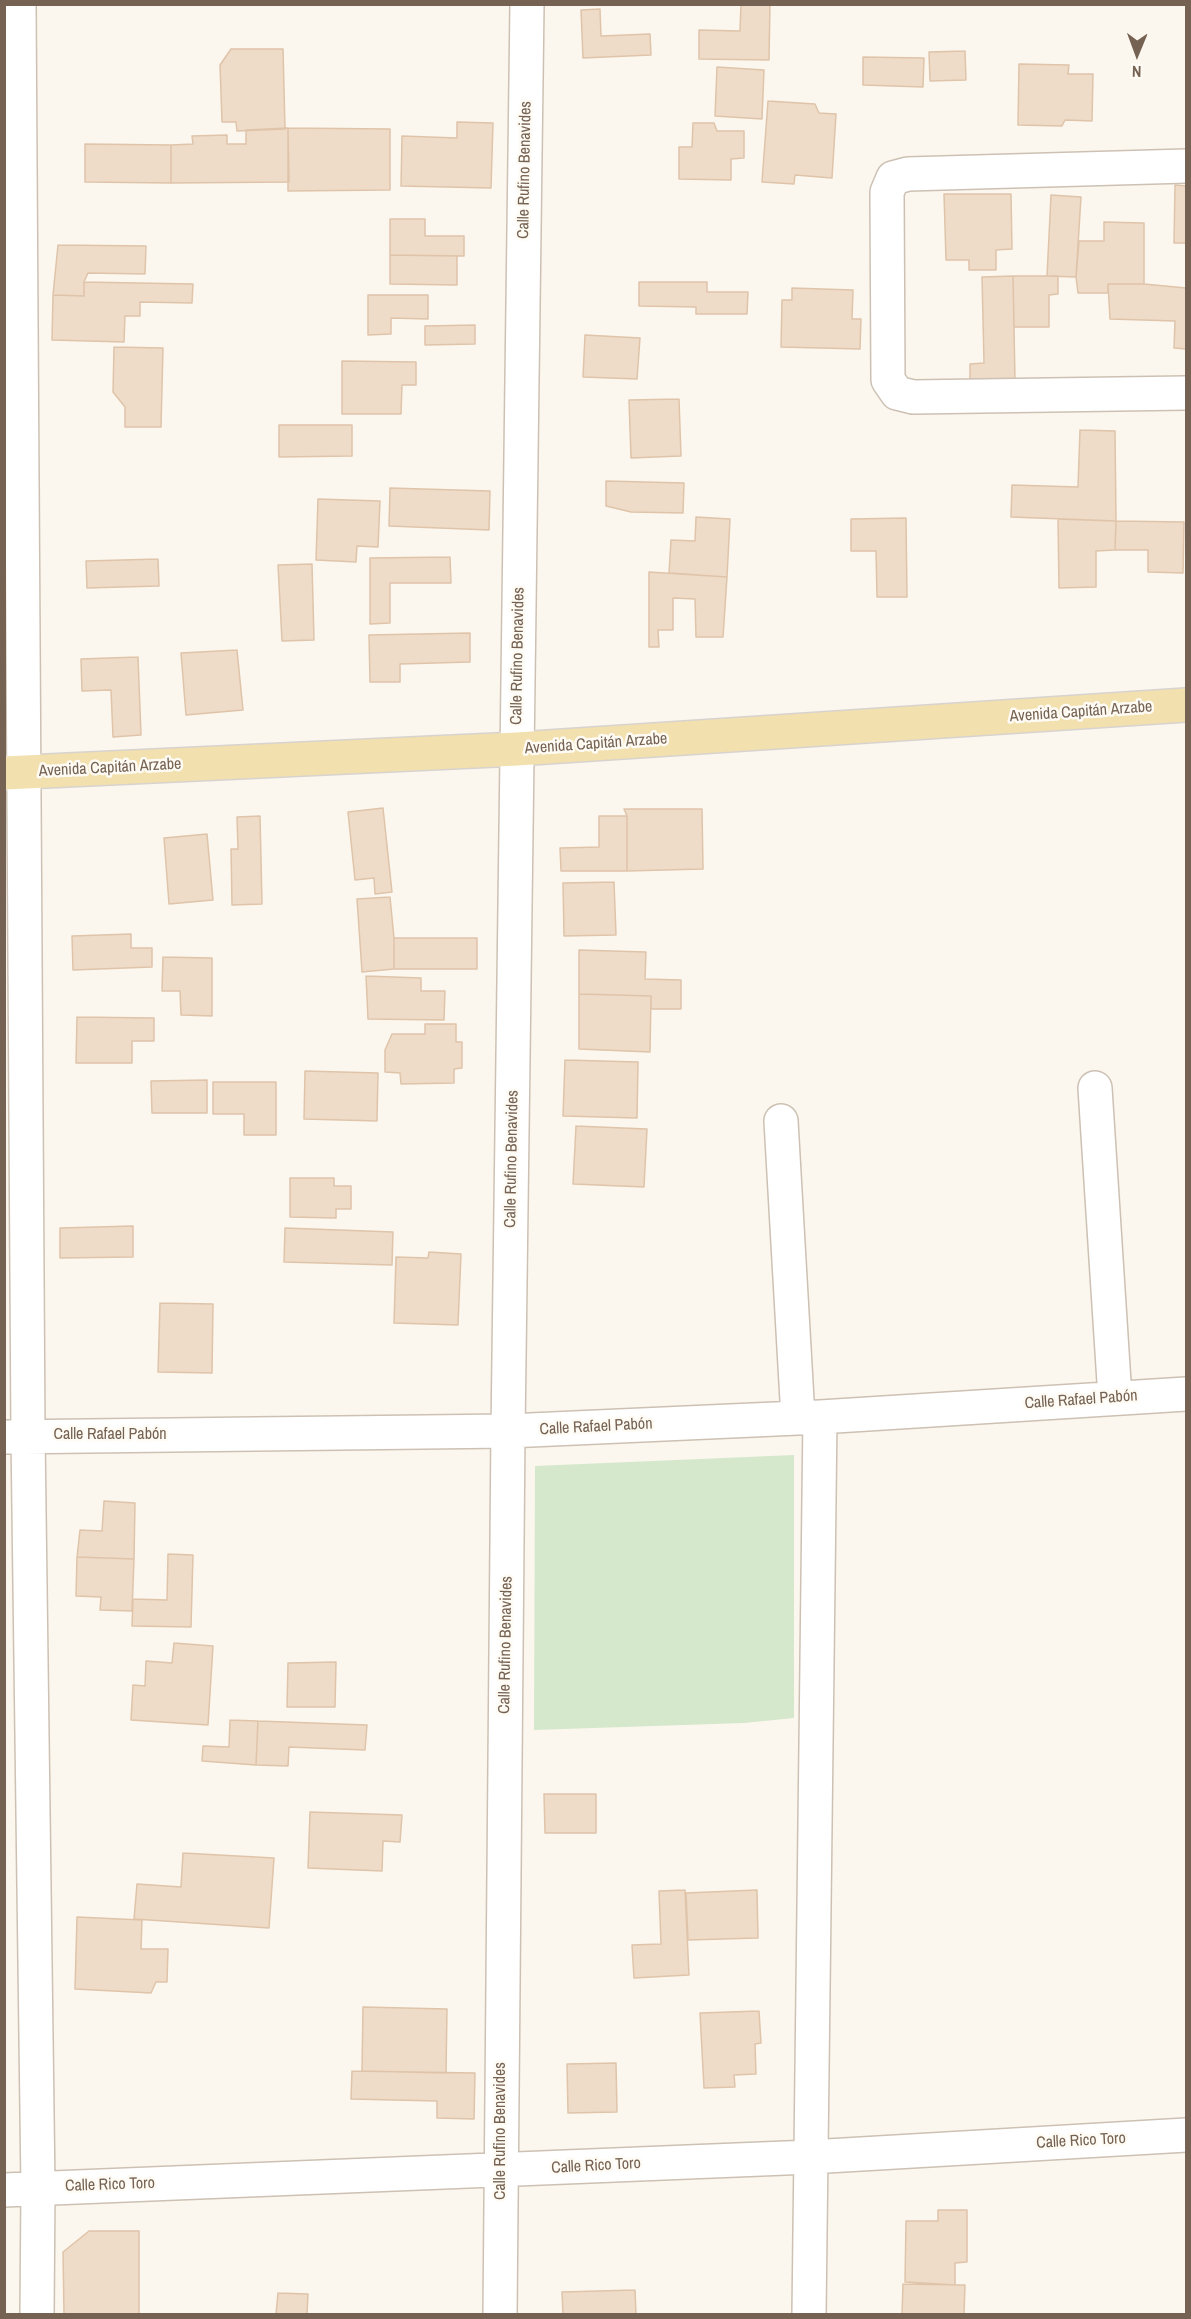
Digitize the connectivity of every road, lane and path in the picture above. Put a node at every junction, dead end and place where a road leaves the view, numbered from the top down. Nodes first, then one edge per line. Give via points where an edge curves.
1 (19, 4) edge
2 (527, 4) edge
3 (1186, 166) edge
4 (1186, 393) edge
5 (1186, 705) edge
6 (517, 749) junction
7 (14, 772) edge
8 (1095, 1088) dead end
9 (781, 1121) dead end
10 (1186, 1394) edge
11 (1114, 1398) junction
12 (809, 1418) junction
13 (508, 1431) junction
14 (16, 1436) edge
15 (1186, 2134) edge
16 (810, 2157) junction
17 (500, 2170) junction
18 (38, 2188) junction
19 (4, 2190) edge
20 (38, 2314) edge
21 (500, 2314) edge
22 (808, 2314) edge

1 - 7 street
2 - 6 street, Calle Rufino Benavides
3 - 4 street via 908,174 893,178 886,192 888,380 897,393 913,397
5 - 6 main road, Avenida Capitán Arzabe
6 - 7 main road, Avenida Capitán Arzabe
6 - 13 street, Calle Rufino Benavides
7 - 14 street
8 - 11 street
9 - 12 street
10 - 11 street, Calle Rafael Pabón
11 - 12 street, Calle Rafael Pabón
12 - 13 street, Calle Rafael Pabón
12 - 16 street
13 - 14 street, Calle Rafael Pabón
13 - 17 street, Calle Rufino Benavides
14 - 18 street
15 - 16 street, Calle Rico Toro
16 - 17 street, Calle Rico Toro
16 - 22 street
17 - 18 street, Calle Rico Toro
17 - 21 street, Calle Rufino Benavides
18 - 19 street, Calle Rico Toro
18 - 20 street

